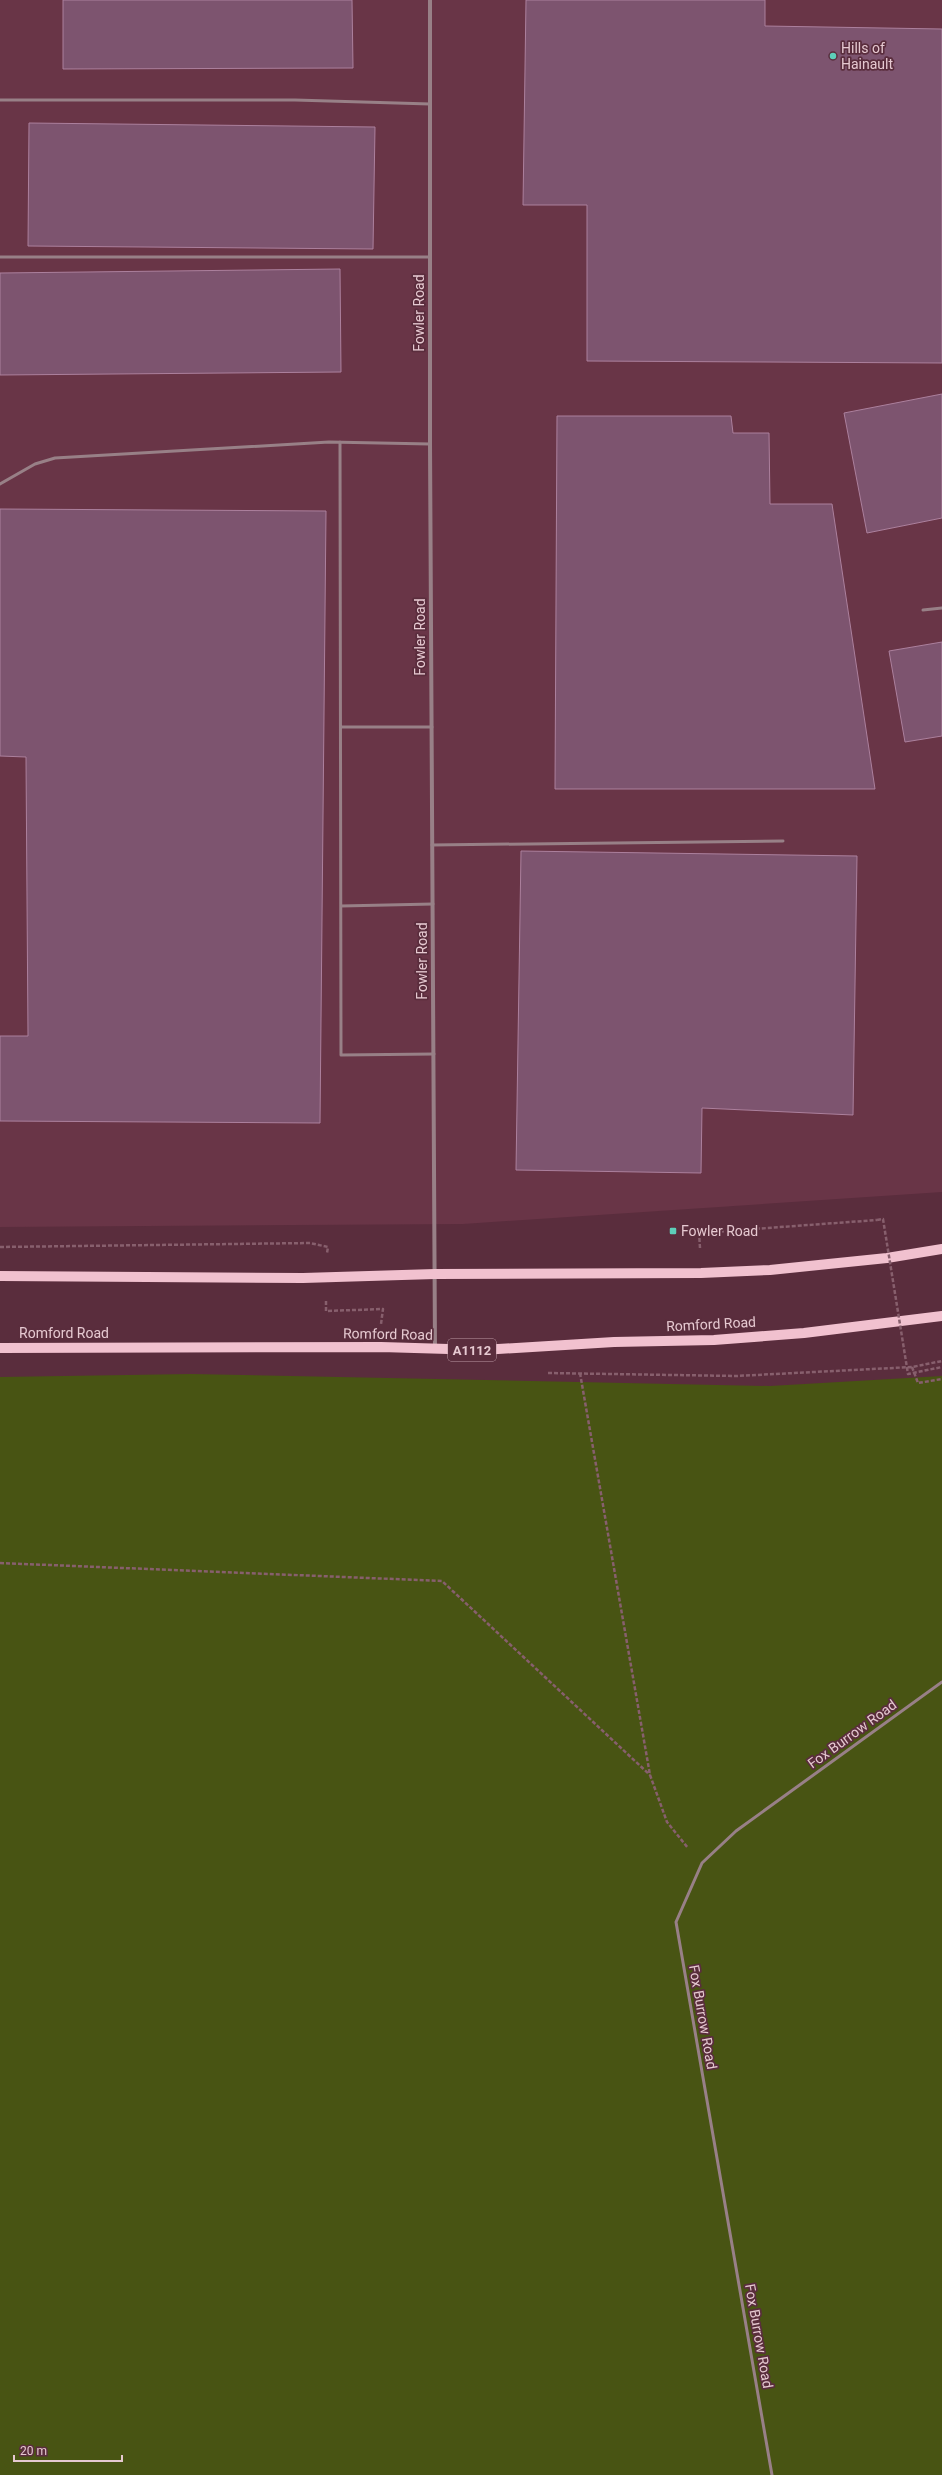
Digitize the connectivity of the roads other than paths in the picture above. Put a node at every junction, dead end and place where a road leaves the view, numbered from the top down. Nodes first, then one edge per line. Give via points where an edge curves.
1 (430, 0) edge
2 (0, 100) edge
3 (430, 104) junction
4 (0, 257) edge
5 (430, 257) junction
6 (340, 442) junction
7 (430, 444) junction
8 (0, 484) edge
9 (942, 608) edge
10 (923, 610) dead end
11 (341, 727) junction
12 (432, 727) junction
13 (783, 841) dead end
14 (432, 845) junction
15 (433, 904) junction
16 (341, 906) junction
17 (434, 1054) junction
18 (942, 1249) edge
19 (435, 1274) junction
20 (0, 1276) edge
21 (942, 1316) edge
22 (0, 1348) edge
23 (436, 1349) junction
24 (942, 1682) edge
25 (772, 2475) edge

1 - 3 street, Fowler Road
2 - 3 lane via 295,100
3 - 5 street, Fowler Road
4 - 5 lane
5 - 7 street, Fowler Road
6 - 7 lane
6 - 8 lane via 55,458 35,464
6 - 11 lane
7 - 12 street, Fowler Road
9 - 10 lane
11 - 12 lane
11 - 16 lane
12 - 14 street, Fowler Road
13 - 14 lane
14 - 15 street, Fowler Road
15 - 16 lane
15 - 17 street, Fowler Road
16 - 17 lane via 341,1055
17 - 19 street, Fowler Road
18 - 19 main road via 887,1258 770,1270 610,1275
19 - 20 main road via 303,1278
19 - 23 street, Fowler Road
21 - 23 main road, Romford Road / A1112 via 804,1333 714,1340 614,1342 482,1350
22 - 23 main road, Romford Road / A1112
24 - 25 lane, Fox Burrow Road via 736,1831 702,1863 676,1922

